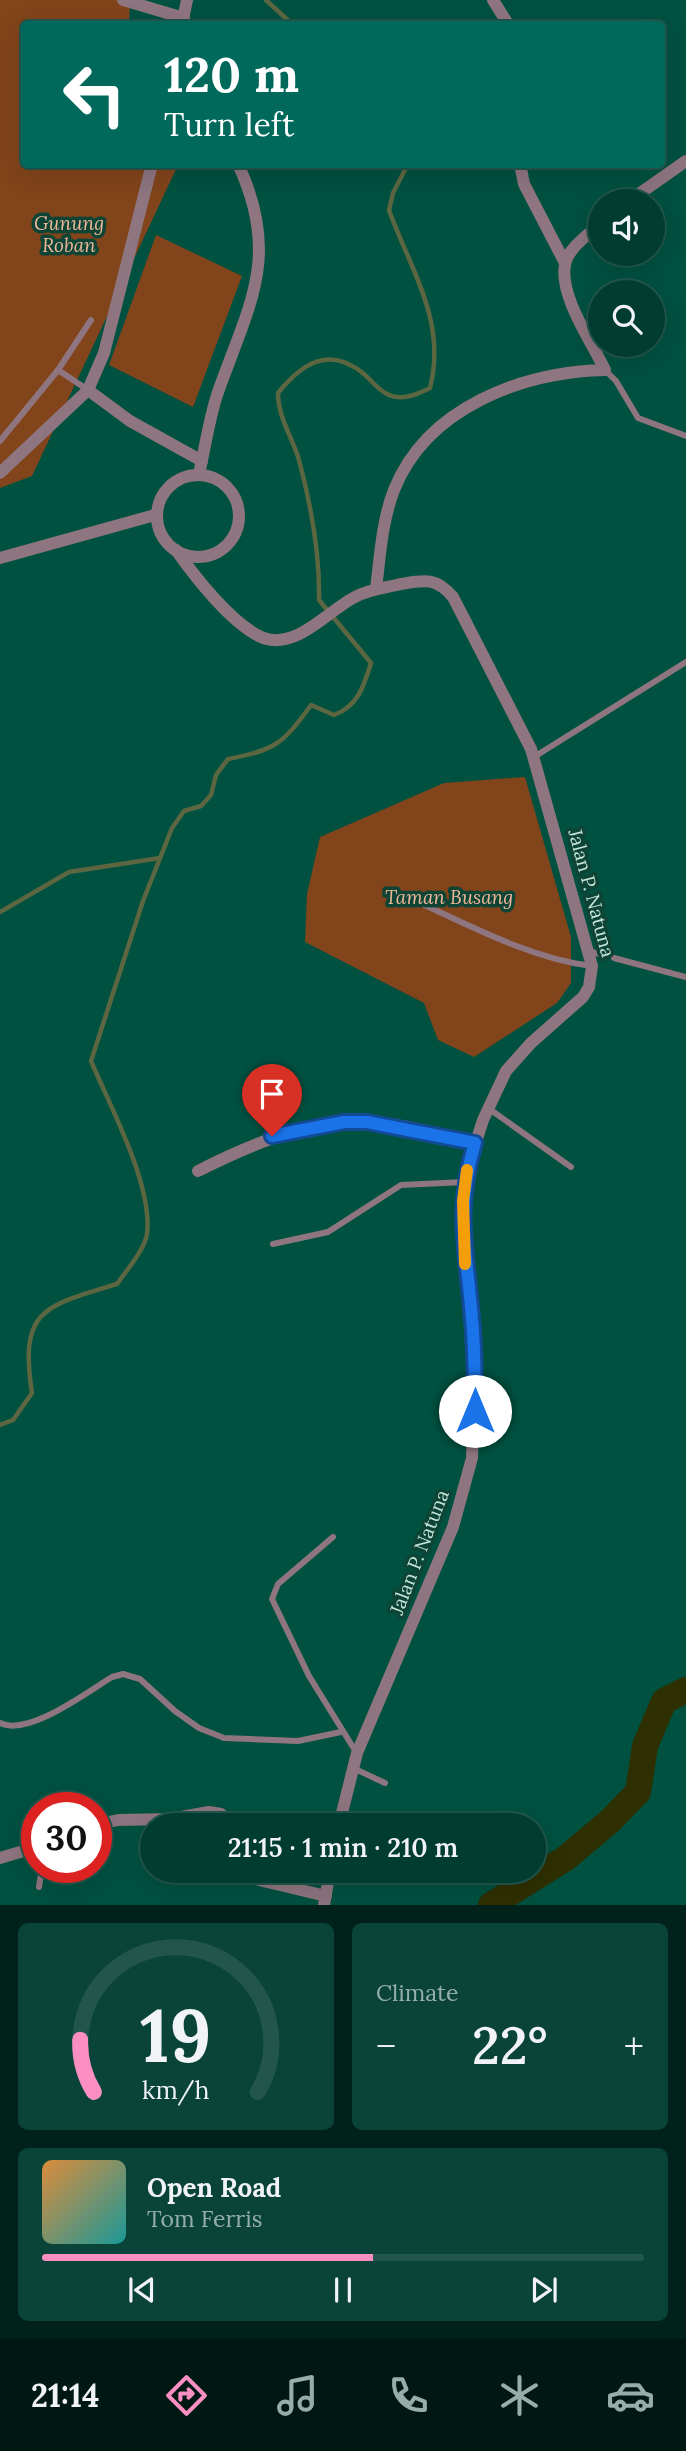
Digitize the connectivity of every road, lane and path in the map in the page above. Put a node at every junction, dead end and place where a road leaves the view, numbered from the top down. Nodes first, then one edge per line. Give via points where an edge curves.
1 (123, 0) edge
2 (187, 0) edge
3 (493, 0) edge
4 (183, 21) edge
5 (506, 21) edge
6 (686, 161) edge
7 (151, 168) edge
8 (240, 168) edge
9 (521, 168) edge
10 (645, 189) edge
11 (588, 235) edge
12 (565, 263) junction
13 (91, 320) dead end
14 (58, 370) junction
15 (605, 370) junction
16 (88, 390) junction
17 (686, 436) edge
18 (0, 441) edge
19 (200, 467) junction
20 (0, 473) edge
21 (156, 515) junction
22 (176, 550) junction
23 (0, 558) edge
24 (376, 589) junction
25 (686, 662) edge
26 (534, 757) junction
27 (391, 890) dead end
28 (590, 951) junction
29 (604, 956) dead end
30 (614, 958) dead end
31 (592, 966) junction
32 (686, 977) edge
33 (488, 1108) junction
34 (475, 1143) junction
35 (571, 1167) dead end
36 (198, 1171) dead end
37 (465, 1182) junction
38 (273, 1244) dead end
39 (333, 1536) dead end
40 (0, 1723) edge
41 (341, 1732) junction
42 (357, 1753) junction
43 (353, 1768) junction
44 (385, 1783) dead end
45 (342, 1813) edge
46 (140, 1819) edge
47 (112, 1821) edge
48 (21, 1852) edge
49 (0, 1858) edge
50 (39, 1883) edge
51 (268, 1883) edge
52 (328, 1883) edge
53 (38, 1887) dead end
54 (325, 1901) edge

1 - 4 street
2 - 4 street
3 - 5 street
6 - 10 street
7 - 16 street via 107,341
8 - 19 street via 260,228 259,260 249,312 216,398
9 - 12 street via 524,184
11 - 12 street
12 - 15 street via 570,296
13 - 14 lane
14 - 16 lane
14 - 18 lane
15 - 17 lane via 638,418
15 - 24 street via 540,377 496,391 435,429 412,455 395,488 386,514
16 - 19 street
16 - 20 street
19 - 21 street via 162,494
19 - 22 street via 235,496 240,517 234,538 218,553 197,558
21 - 22 street via 161,536
21 - 23 street
22 - 24 street, Jalan P. Natuna via 199,582 261,637 292,638 338,606
24 - 26 street, Jalan P. Natuna via 427,579 445,587
25 - 26 lane
26 - 28 street, Jalan P. Natuna
27 - 31 lane via 532,950
28 - 29 lane
28 - 31 street, Jalan P. Natuna
30 - 32 lane
31 - 33 street, Jalan P. Natuna via 583,997 517,1057
33 - 34 street, Jalan P. Natuna
33 - 35 lane
34 - 36 street via 392,1125 344,1122 272,1136
34 - 37 street, Jalan P. Natuna
37 - 38 lane via 401,1185 328,1232
37 - 42 street, Jalan P. Natuna via 463,1252 475,1374 472,1458 453,1527
39 - 41 lane via 278,1584 272,1599
40 - 41 lane via 17,1727 33,1722 123,1674 140,1679 199,1728 224,1738 298,1741
41 - 42 lane
42 - 43 street, Jalan P. Natuna
43 - 44 lane
43 - 45 street, Jalan P. Natuna
46 - 47 street
48 - 49 street
50 - 53 lane
51 - 54 street
52 - 54 street

